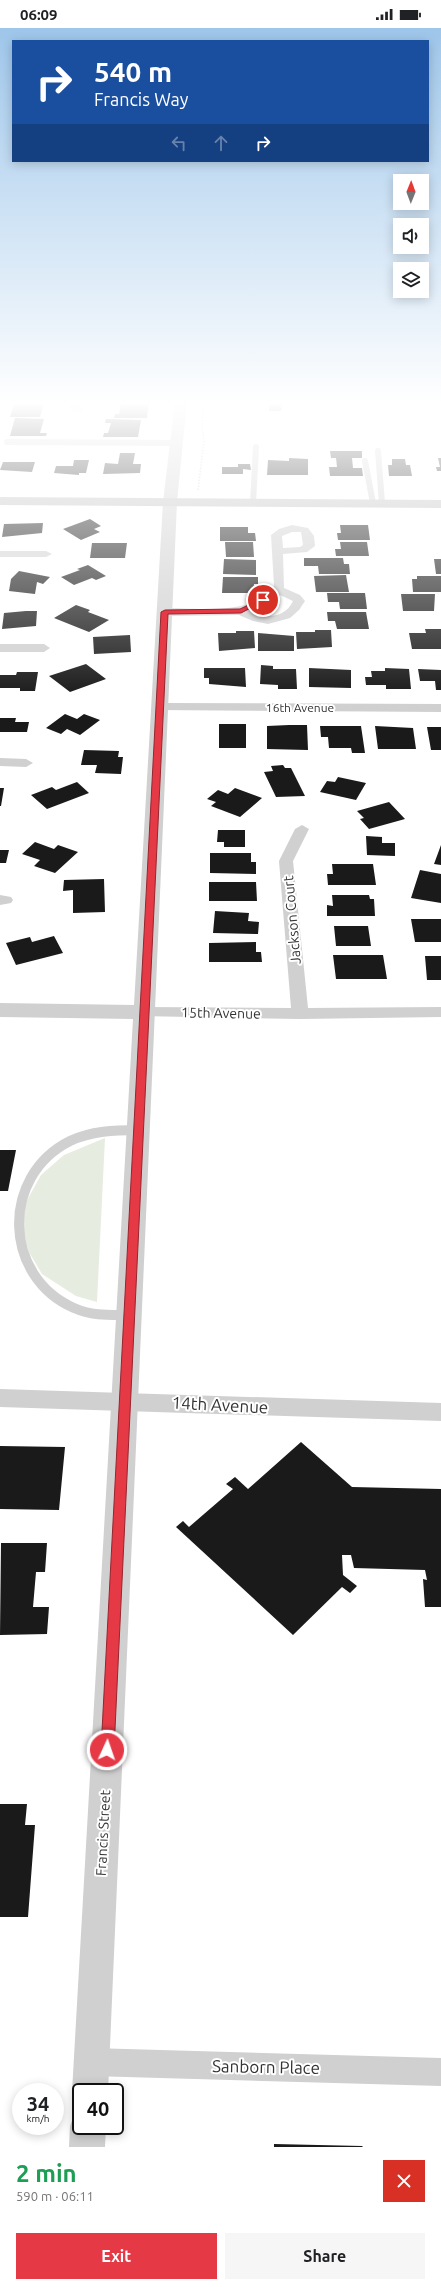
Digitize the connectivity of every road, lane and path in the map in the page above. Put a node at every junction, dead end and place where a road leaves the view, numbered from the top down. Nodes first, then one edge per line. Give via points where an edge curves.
1 (0, 500) edge
2 (253, 500) edge
3 (376, 500) edge
4 (377, 500) edge
5 (170, 502) junction
6 (253, 503) junction
7 (377, 503) junction
8 (441, 504) edge
9 (279, 551) dead end
10 (0, 554) edge
11 (46, 554) dead end
12 (278, 590) junction
13 (241, 611) junction
14 (165, 612) junction
15 (0, 648) edge
16 (44, 648) dead end
17 (160, 707) junction
18 (441, 708) edge
19 (0, 762) edge
20 (26, 762) dead end
21 (302, 829) dead end
22 (0, 1010) edge
23 (144, 1012) junction
24 (441, 1012) edge
25 (300, 1014) junction
26 (138, 1130) junction
27 (129, 1316) junction
28 (0, 1398) edge
29 (125, 1400) junction
30 (441, 1412) edge
31 (91, 2062) junction
32 (441, 2072) edge
33 (90, 2083) edge
34 (88, 2135) edge
35 (87, 2147) edge

1 - 5 main road
2 - 6 lane
3 - 7 lane
4 - 7 lane
5 - 6 main road
5 - 14 street, Francis Street
6 - 7 main road
7 - 8 main road
9 - 12 street
10 - 11 street
12 - 13 street
12 - 13 street via 296,597 299,601 292,611 267,621
13 - 14 street
14 - 17 street, Francis Street
15 - 16 street
17 - 18 street, 16th Avenue
17 - 23 street, Francis Street
19 - 20 street
21 - 25 street, Jackson Court via 286,861
22 - 23 street, 15th Avenue
23 - 25 street, 15th Avenue
23 - 26 street, Francis Street
24 - 25 street, 15th Avenue
26 - 27 street, Francis Street
26 - 27 lane via 87,1135 66,1143 49,1154 25,1182 11,1216 16,1253 24,1269 39,1285 60,1301 84,1311 98,1315
27 - 29 street, Francis Street
28 - 29 street, 14th Avenue
29 - 30 street, 14th Avenue via 290,1409
29 - 31 street, Francis Street
31 - 32 street, Sanborn Place
31 - 33 street, Francis Street
34 - 35 street

